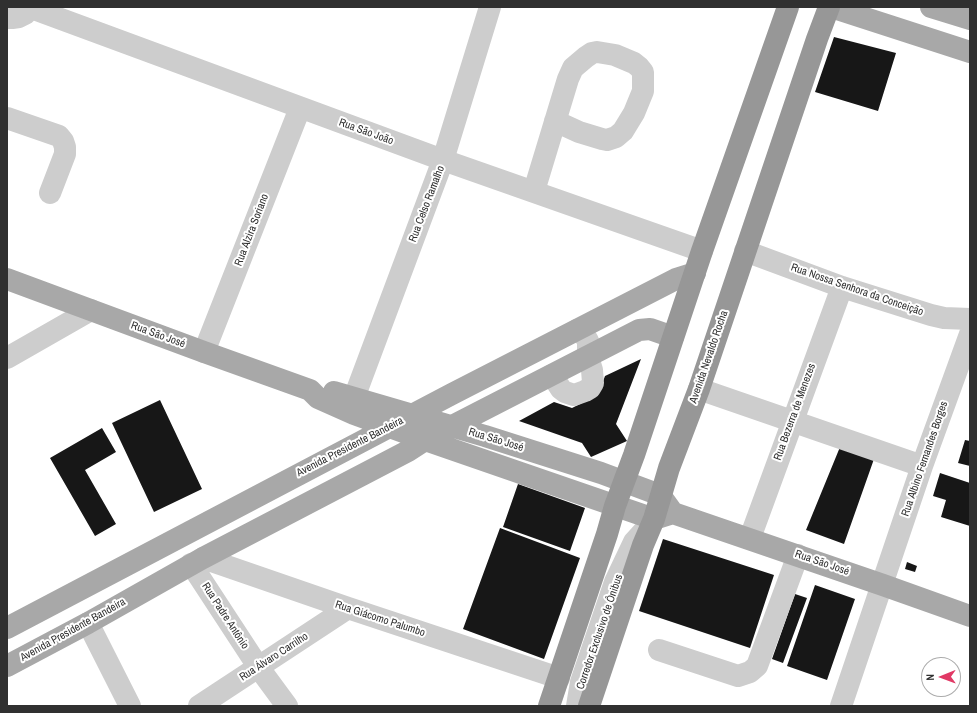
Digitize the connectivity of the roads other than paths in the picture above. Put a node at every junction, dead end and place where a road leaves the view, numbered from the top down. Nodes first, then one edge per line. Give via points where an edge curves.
1 (31, 7) edge
2 (490, 7) edge
3 (788, 7) edge
4 (830, 7) edge
5 (931, 7) edge
6 (7, 18) edge
7 (970, 19) edge
8 (970, 52) edge
9 (300, 108) junction
10 (7, 118) edge
11 (556, 120) dead end
12 (443, 160) junction
13 (534, 191) junction
14 (50, 193) dead end
15 (702, 251) junction
16 (745, 251) junction
17 (696, 272) junction
18 (7, 279) edge
19 (842, 287) junction
20 (91, 310) junction
21 (970, 319) edge
22 (577, 330) junction
23 (970, 334) edge
24 (673, 337) junction
25 (204, 352) junction
26 (588, 357) junction
27 (7, 358) edge
28 (552, 375) junction
29 (699, 389) junction
30 (310, 390) junction
31 (354, 398) junction
32 (411, 416) junction
33 (792, 420) junction
34 (389, 427) junction
35 (451, 427) junction
36 (425, 440) junction
37 (327, 458) junction
38 (922, 466) junction
39 (624, 482) junction
40 (660, 495) junction
41 (615, 506) junction
42 (663, 516) junction
43 (750, 538) junction
44 (236, 540) junction
45 (798, 555) junction
46 (197, 561) junction
47 (883, 584) junction
48 (76, 592) junction
49 (348, 608) junction
50 (970, 616) edge
51 (88, 623) junction
52 (7, 628) edge
53 (7, 642) edge
54 (660, 650) dead end
55 (7, 666) edge
56 (259, 668) junction
57 (559, 678) junction
58 (130, 706) edge
59 (198, 706) edge
60 (287, 706) edge
61 (549, 706) edge
62 (577, 706) edge
63 (588, 706) edge
64 (841, 706) edge

1 - 6 street via 19,17
1 - 9 street, Rua São João
2 - 12 street, Rua Celso Ramalho
3 - 15 highway
4 - 8 main road
4 - 16 highway, Avenida Nevaldo Rocha
5 - 7 main road
9 - 12 street, Rua São João
9 - 25 street, Rua Alzira Soriano
10 - 14 street via 59,136 63,141 65,154
11 - 13 street
12 - 13 street, Rua São João
12 - 31 street, Rua Celso Ramalho
13 - 15 street, Rua São João
15 - 17 highway
16 - 19 street, Rua Nossa Senhora da Conceição
16 - 29 highway, Avenida Nevaldo Rocha
17 - 22 main road, Avenida Presidente Bandeira via 676,279
17 - 24 highway
18 - 20 main road, Rua São José
19 - 21 street, Rua Nossa Senhora da Conceição via 931,315
19 - 33 street, Rua Bezerra de Menezes
20 - 25 main road, Rua São José
20 - 27 street
22 - 26 street via 588,341
22 - 32 main road, Avenida Presidente Bandeira
23 - 38 street, Rua Albino Fernandes Borges
24 - 26 main road, Avenida Presidente Bandeira via 650,329 639,330
24 - 39 highway
25 - 30 main road, Rua São José
26 - 28 main road, Avenida Presidente Bandeira
26 - 28 street via 593,383 585,392 574,395 565,392
28 - 35 main road, Avenida Presidente Bandeira
29 - 33 street
29 - 40 highway, Avenida Nevaldo Rocha
30 - 31 main road, Rua São José via 322,389
30 - 34 main road, Rua São José via 318,398
31 - 32 main road, Rua São José
32 - 34 main road, Avenida Presidente Bandeira
32 - 35 main road, Rua São José
33 - 38 street
33 - 43 street, Rua Bezerra de Menezes
34 - 36 main road, Rua São José
34 - 37 main road, Avenida Presidente Bandeira
35 - 36 main road, Avenida Presidente Bandeira
35 - 39 main road, Rua São José
36 - 41 main road, Rua São José
36 - 44 main road, Avenida Presidente Bandeira
37 - 44 main road via 319,481
37 - 48 main road, Avenida Presidente Bandeira
38 - 47 street, Rua Albino Fernandes Borges
39 - 40 main road, Rua São José
39 - 41 highway
40 - 42 highway, Avenida Nevaldo Rocha
41 - 42 main road, Rua São José
41 - 57 highway via 608,534
42 - 43 main road, Rua São José
42 - 62 street, Corredor Exclusivo de Ônibus via 634,542 615,582 581,682
42 - 63 highway, Avenida Nevaldo Rocha via 643,545
43 - 45 main road, Rua São José
44 - 46 main road, Avenida Presidente Bandeira
45 - 47 main road, Rua São José
45 - 54 street via 757,666 750,672 738,676
46 - 49 street, Rua Giácomo Palumbo
46 - 51 main road, Avenida Presidente Bandeira
46 - 56 street, Rua Padre Antônio
47 - 50 main road, Rua São José
47 - 64 street, Rua Albino Fernandes Borges
48 - 52 main road, Avenida Presidente Bandeira
48 - 53 main road
49 - 56 street, Rua Álvaro Carrilho
49 - 57 street, Rua Giácomo Palumbo
51 - 55 main road, Avenida Presidente Bandeira
51 - 58 street
56 - 59 street, Rua Álvaro Carrilho
56 - 60 street, Rua Padre Antônio
57 - 61 highway

